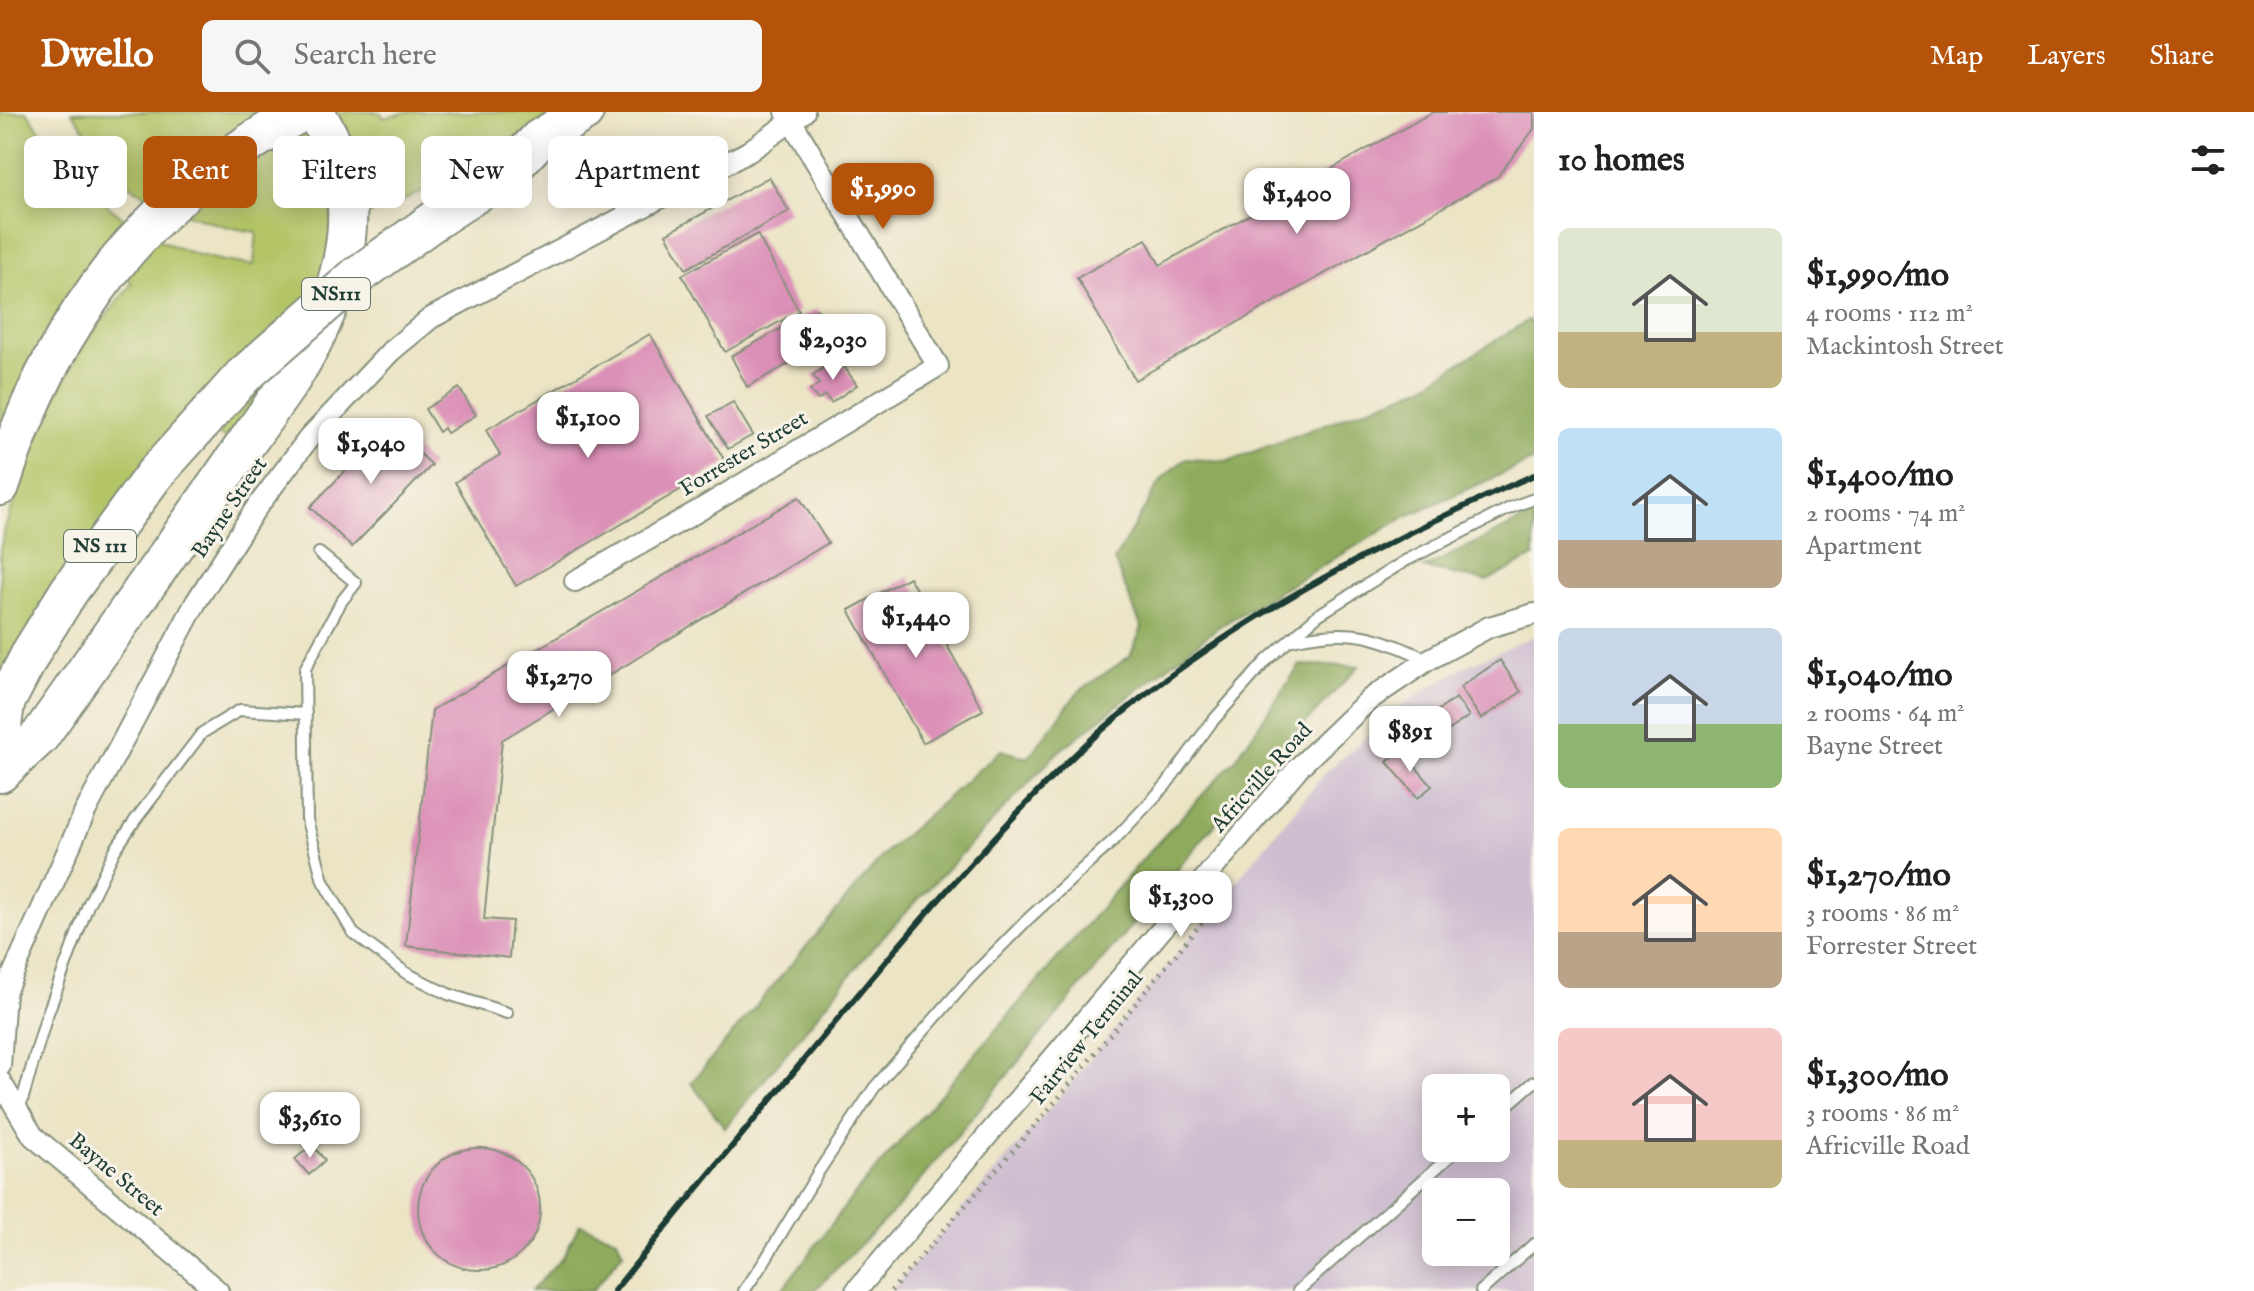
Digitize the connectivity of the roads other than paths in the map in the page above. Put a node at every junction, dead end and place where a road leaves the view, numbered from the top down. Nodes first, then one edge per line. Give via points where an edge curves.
1 (302, 112) edge
2 (315, 112) edge
3 (584, 112) edge
4 (794, 114) edge
5 (243, 376) joint
6 (0, 486) edge
7 (1534, 499) edge
8 (319, 553) dead end
9 (575, 581) dead end
10 (1534, 614) edge
11 (1288, 641) junction
12 (1428, 660) junction
13 (306, 714) junction
14 (0, 742) edge
15 (0, 773) edge
16 (507, 1013) dead end
17 (0, 1066) edge
18 (0, 1081) edge
19 (1534, 1082) edge
20 (1510, 1103) edge
21 (19, 1113) junction
22 (1443, 1162) edge
23 (1534, 1244) edge
24 (218, 1291) edge
25 (744, 1291) edge
26 (856, 1291) edge
27 (1298, 1291) edge
28 (1481, 1291) edge

1 - 6 highway via 211,168 154,218 115,263 38,387
2 - 15 highway via 343,173 347,208 336,287 325,319 290,381 40,736
3 - 5 highway, NS111, bridge via 539,139 507,173 357,276
4 - 9 street, Forrester Street via 938,366
4 - 17 street, Bayne Street via 748,152 431,318 391,351 309,438 196,602 85,812 5,992
5 - 14 highway, NS 111 via 154,475 69,591 5,703
7 - 11 lane via 1405,561 1318,615
8 - 13 lane via 356,583 305,669
10 - 12 street, Africville Road via 1489,627
11 - 12 lane via 1323,633 1361,635
11 - 25 lane via 1211,723 1155,796 970,978 874,1088
12 - 26 street, Africville Road via 1370,699 1299,767
13 - 16 lane via 307,820 323,881 353,933 406,973 448,994
13 - 21 lane via 240,710 202,733 136,819 88,905 46,1018
18 - 21 street, Bayne Street
19 - 20 lane
21 - 24 street, Bayne Street via 33,1136
22 - 27 lane
23 - 28 lane

